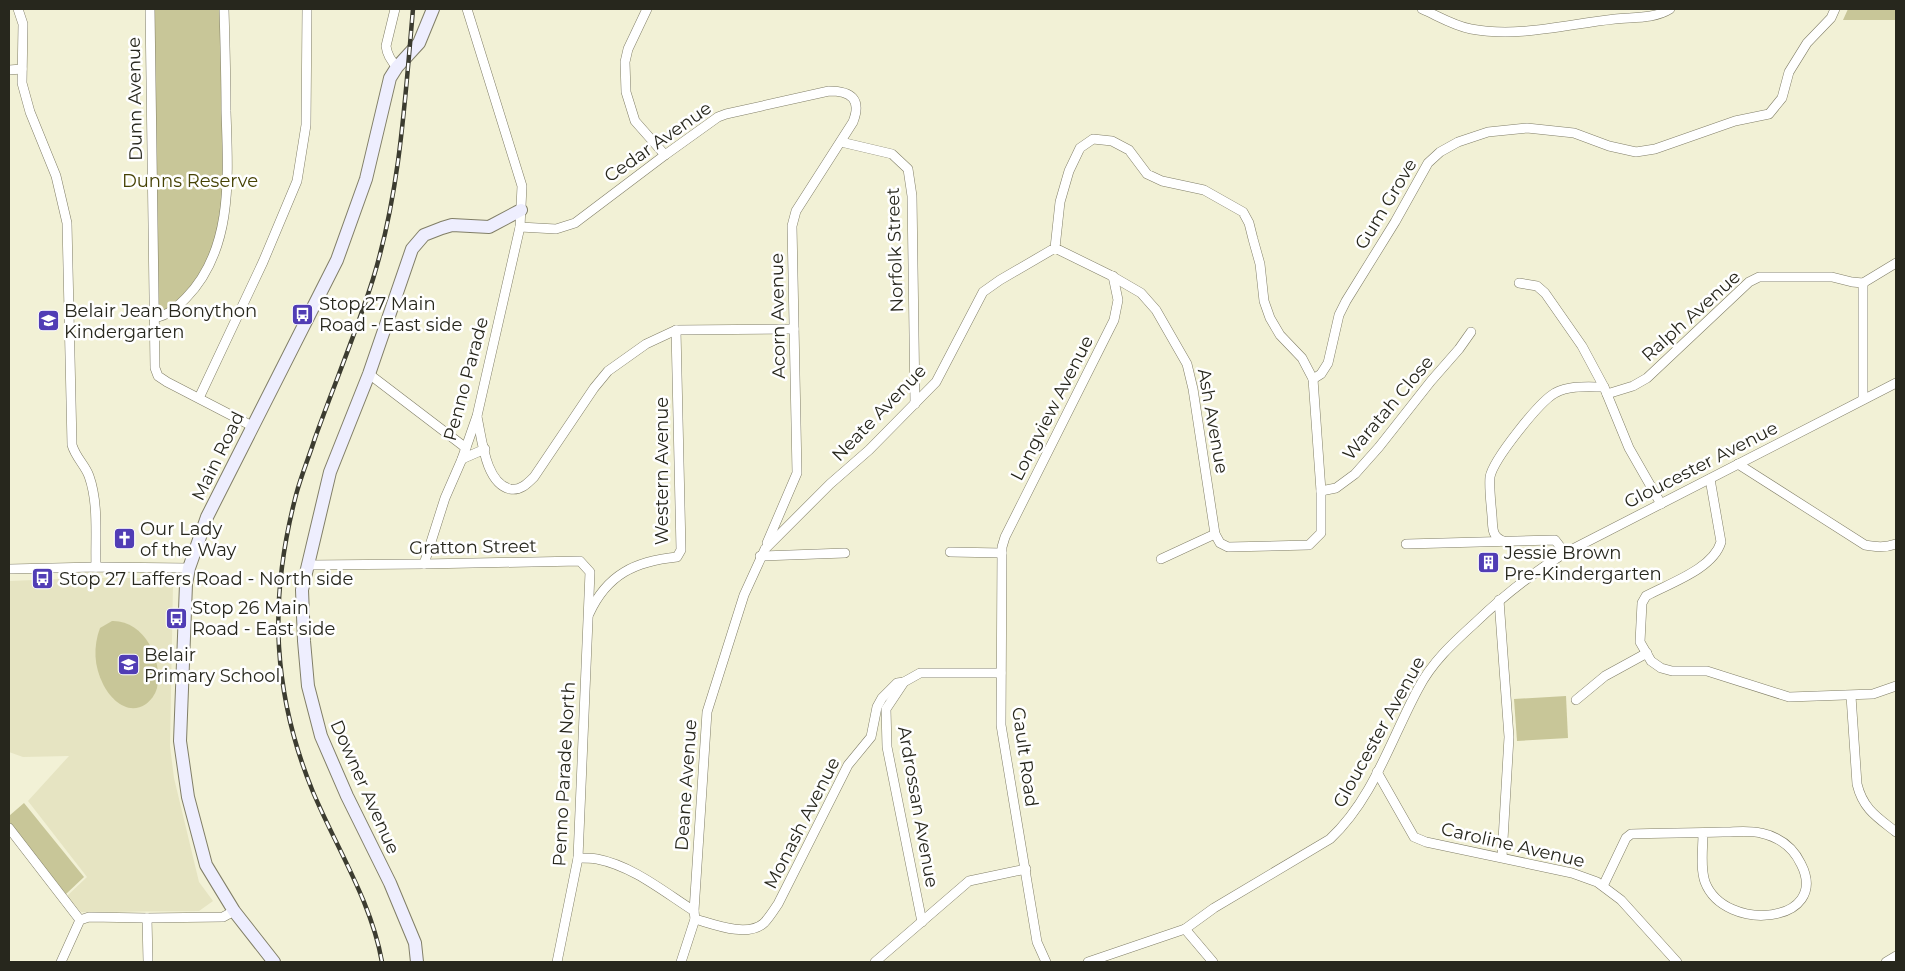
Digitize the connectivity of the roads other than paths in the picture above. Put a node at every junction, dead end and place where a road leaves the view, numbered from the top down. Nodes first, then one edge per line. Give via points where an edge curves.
1 (18, 9) edge
2 (150, 9) edge
3 (224, 9) edge
4 (307, 9) edge
5 (395, 9) edge
6 (433, 9) edge
7 (466, 9) edge
8 (647, 9) edge
9 (1422, 9) edge
10 (1670, 9) edge
11 (1835, 9) edge
12 (397, 66) junction
13 (22, 69) junction
14 (9, 70) edge
15 (851, 95) joint
16 (841, 142) junction
17 (665, 155) junction
18 (521, 210) junction
19 (520, 227) junction
20 (1055, 248) junction
21 (1896, 263) edge
22 (1113, 276) junction
23 (1518, 283) dead end
24 (1863, 283) junction
25 (154, 318) junction
26 (794, 328) junction
27 (676, 330) junction
28 (1471, 332) dead end
29 (369, 374) junction
30 (1314, 379) junction
31 (1896, 383) edge
32 (1606, 391) junction
33 (199, 398) junction
34 (1864, 399) junction
35 (915, 404) junction
36 (477, 416) junction
37 (252, 426) junction
38 (466, 448) junction
39 (485, 449) junction
40 (462, 458) junction
41 (1738, 464) junction
42 (1710, 479) junction
43 (1321, 491) junction
44 (1661, 504) junction
45 (1215, 534) junction
46 (1503, 541) junction
47 (1406, 544) dead end
48 (1896, 544) edge
49 (950, 552) dead end
50 (1002, 553) junction
51 (1564, 553) junction
52 (761, 554) junction
53 (846, 554) dead end
54 (1161, 559) dead end
55 (424, 564) junction
56 (308, 565) junction
57 (96, 567) junction
58 (189, 568) junction
59 (9, 569) edge
60 (1499, 600) junction
61 (588, 616) junction
62 (1647, 653) junction
63 (1001, 673) junction
64 (904, 682) junction
65 (1896, 686) edge
66 (1851, 696) junction
67 (1576, 700) dead end
68 (1377, 772) junction
69 (9, 828) edge
70 (1896, 832) edge
71 (1703, 833) junction
72 (1502, 857) junction
73 (578, 858) junction
74 (1026, 869) junction
75 (1603, 886) junction
76 (234, 911) junction
77 (694, 915) junction
78 (148, 918) junction
79 (80, 920) junction
80 (922, 922) junction
81 (1185, 929) junction
82 (1896, 956) edge
83 (61, 962) edge
84 (148, 962) edge
85 (274, 962) edge
86 (417, 962) edge
87 (557, 962) edge
88 (681, 962) edge
89 (875, 962) edge
90 (1046, 962) edge
91 (1088, 962) edge
92 (1213, 962) edge
93 (1677, 962) edge
94 (1886, 962) edge

1 - 13 street via 23,24
2 - 25 street, Dunn Avenue
3 - 25 street via 228,185 217,247 208,270 195,288 174,310
4 - 33 street via 306,125 297,181
5 - 12 street via 386,46 391,61
6 - 12 main road, Main Road via 420,43
7 - 18 street, Penno Parade via 522,186
8 - 17 street via 628,49 626,92 635,121
9 - 10 street via 1472,29 1524,32 1651,16
11 - 30 street, Gum Grove via 1789,72 1782,98 1770,114 1735,121 1636,152 1574,133 1527,128 1488,132 1440,152 1428,163 1346,302 1337,320 1328,363 1322,374
12 - 37 main road, Main Road via 390,78 366,180 337,260
13 - 14 street
13 - 57 street via 22,83 30,112 56,176 68,223 72,445 88,474 94,498
15 - 16 street, Acorn Avenue via 857,112
15 - 17 street, Cedar Avenue via 829,91 726,114
16 - 26 street, Acorn Avenue via 796,211 792,226
16 - 35 street, Norfolk Street via 892,154 908,169 912,196
17 - 19 street, Cedar Avenue via 575,223 556,230
18 - 19 street, Penno Parade
18 - 29 main road, Downer Avenue via 489,227 452,225 424,235 412,249
19 - 36 street, Penno Parade
20 - 22 street, Ash Avenue
20 - 30 street via 1060,202 1080,148 1093,140 1112,141 1128,150 1147,174 1162,181 1204,190 1243,212 1260,264 1264,301 1270,318 1280,335 1302,358
20 - 35 street, Neate Avenue via 983,292 936,382
21 - 24 street
22 - 45 street, Ash Avenue via 1141,293 1156,310 1187,364
22 - 50 street, Longview Avenue via 1118,300 1114,320 1005,537
23 - 32 street via 1537,286 1545,293 1582,346
24 - 32 street, Ralph Avenue via 1832,277 1759,278 1749,282 1647,378 1633,386
24 - 34 street
25 - 33 street, Dunn Avenue via 158,376
26 - 27 street
26 - 52 street, Acorn Avenue via 797,473
27 - 39 street via 646,344 608,371 527,485 516,490 495,480
27 - 61 street, Western Avenue via 681,550 677,557 656,559 630,568 610,582
28 - 43 street, Waratah Close via 1356,474 1336,488
29 - 38 street
29 - 56 main road, Downer Avenue via 330,472
30 - 43 street
31 - 34 street, Gloucester Avenue
32 - 44 street via 1629,448
32 - 46 street, Ralph Avenue via 1571,388 1544,400 1493,466 1490,478 1493,531
33 - 37 street
34 - 41 street, Gloucester Avenue
35 - 52 street, Neate Avenue
36 - 38 street, Penno Parade
36 - 39 street
37 - 58 main road, Main Road via 207,517
38 - 40 street, Penno Parade
39 - 40 street
40 - 55 street, Penno Parade via 445,498
41 - 42 street, Gloucester Avenue
41 - 48 street via 1865,544 1874,547
42 - 44 street, Gloucester Avenue
42 - 62 street via 1720,542 1718,550 1705,565 1646,596 1642,603 1640,642
43 - 45 street via 1321,533 1309,545 1228,547 1220,543
44 - 51 street, Gloucester Avenue
45 - 54 street
46 - 47 street
46 - 51 street via 1555,540
49 - 50 street
50 - 63 street, Gault Road
51 - 60 street, Gloucester Avenue
52 - 53 street
52 - 77 street, Deane Avenue via 744,595 707,712
55 - 56 street, Gratton Street
55 - 61 street, Gratton Street via 580,561 590,572
56 - 86 main road, Downer Avenue via 302,590 304,641 308,686 320,736 394,892 415,942
57 - 58 street
57 - 59 street
58 - 76 main road, Main Road via 180,742 184,778 206,865
60 - 68 street, Gloucester Avenue via 1439,658 1418,689
60 - 72 street via 1509,737
61 - 73 street, Penno Parade North
62 - 66 street via 1651,661 1661,668 1708,671 1784,697
62 - 67 street via 1605,676
63 - 64 street via 920,673
63 - 74 street, Gault Road via 1001,725
64 - 77 street, Monash Avenue via 897,683 882,698 871,737 848,765 778,904 763,924 748,930 722,927
64 - 80 street, Ardrossan Avenue via 886,709 887,747
65 - 66 street via 1873,694
66 - 70 street via 1859,794 1864,805
68 - 72 street, Caroline Avenue via 1414,836 1426,842
68 - 81 street, Gloucester Avenue via 1350,818 1330,839 1214,908
69 - 79 street
71 - 71 street via 1705,883 1732,910 1770,916 1796,905 1804,896 1807,885 1805,872 1790,846 1776,837 1758,832
71 - 75 street via 1632,834 1626,838
72 - 75 street, Caroline Avenue via 1572,873
73 - 77 street, Monash Avenue via 597,859 642,877
73 - 87 street, Penno Parade North
74 - 80 street via 969,881
74 - 90 street, Gault Road via 1038,942
75 - 93 street, Caroline Avenue via 1621,900
76 - 78 street via 223,917
76 - 85 main road, Main Road
77 - 88 street, Deane Avenue
78 - 79 street via 89,917
78 - 84 street
79 - 83 street
80 - 89 street
81 - 91 street, Gloucester Avenue
81 - 92 street
82 - 94 street

